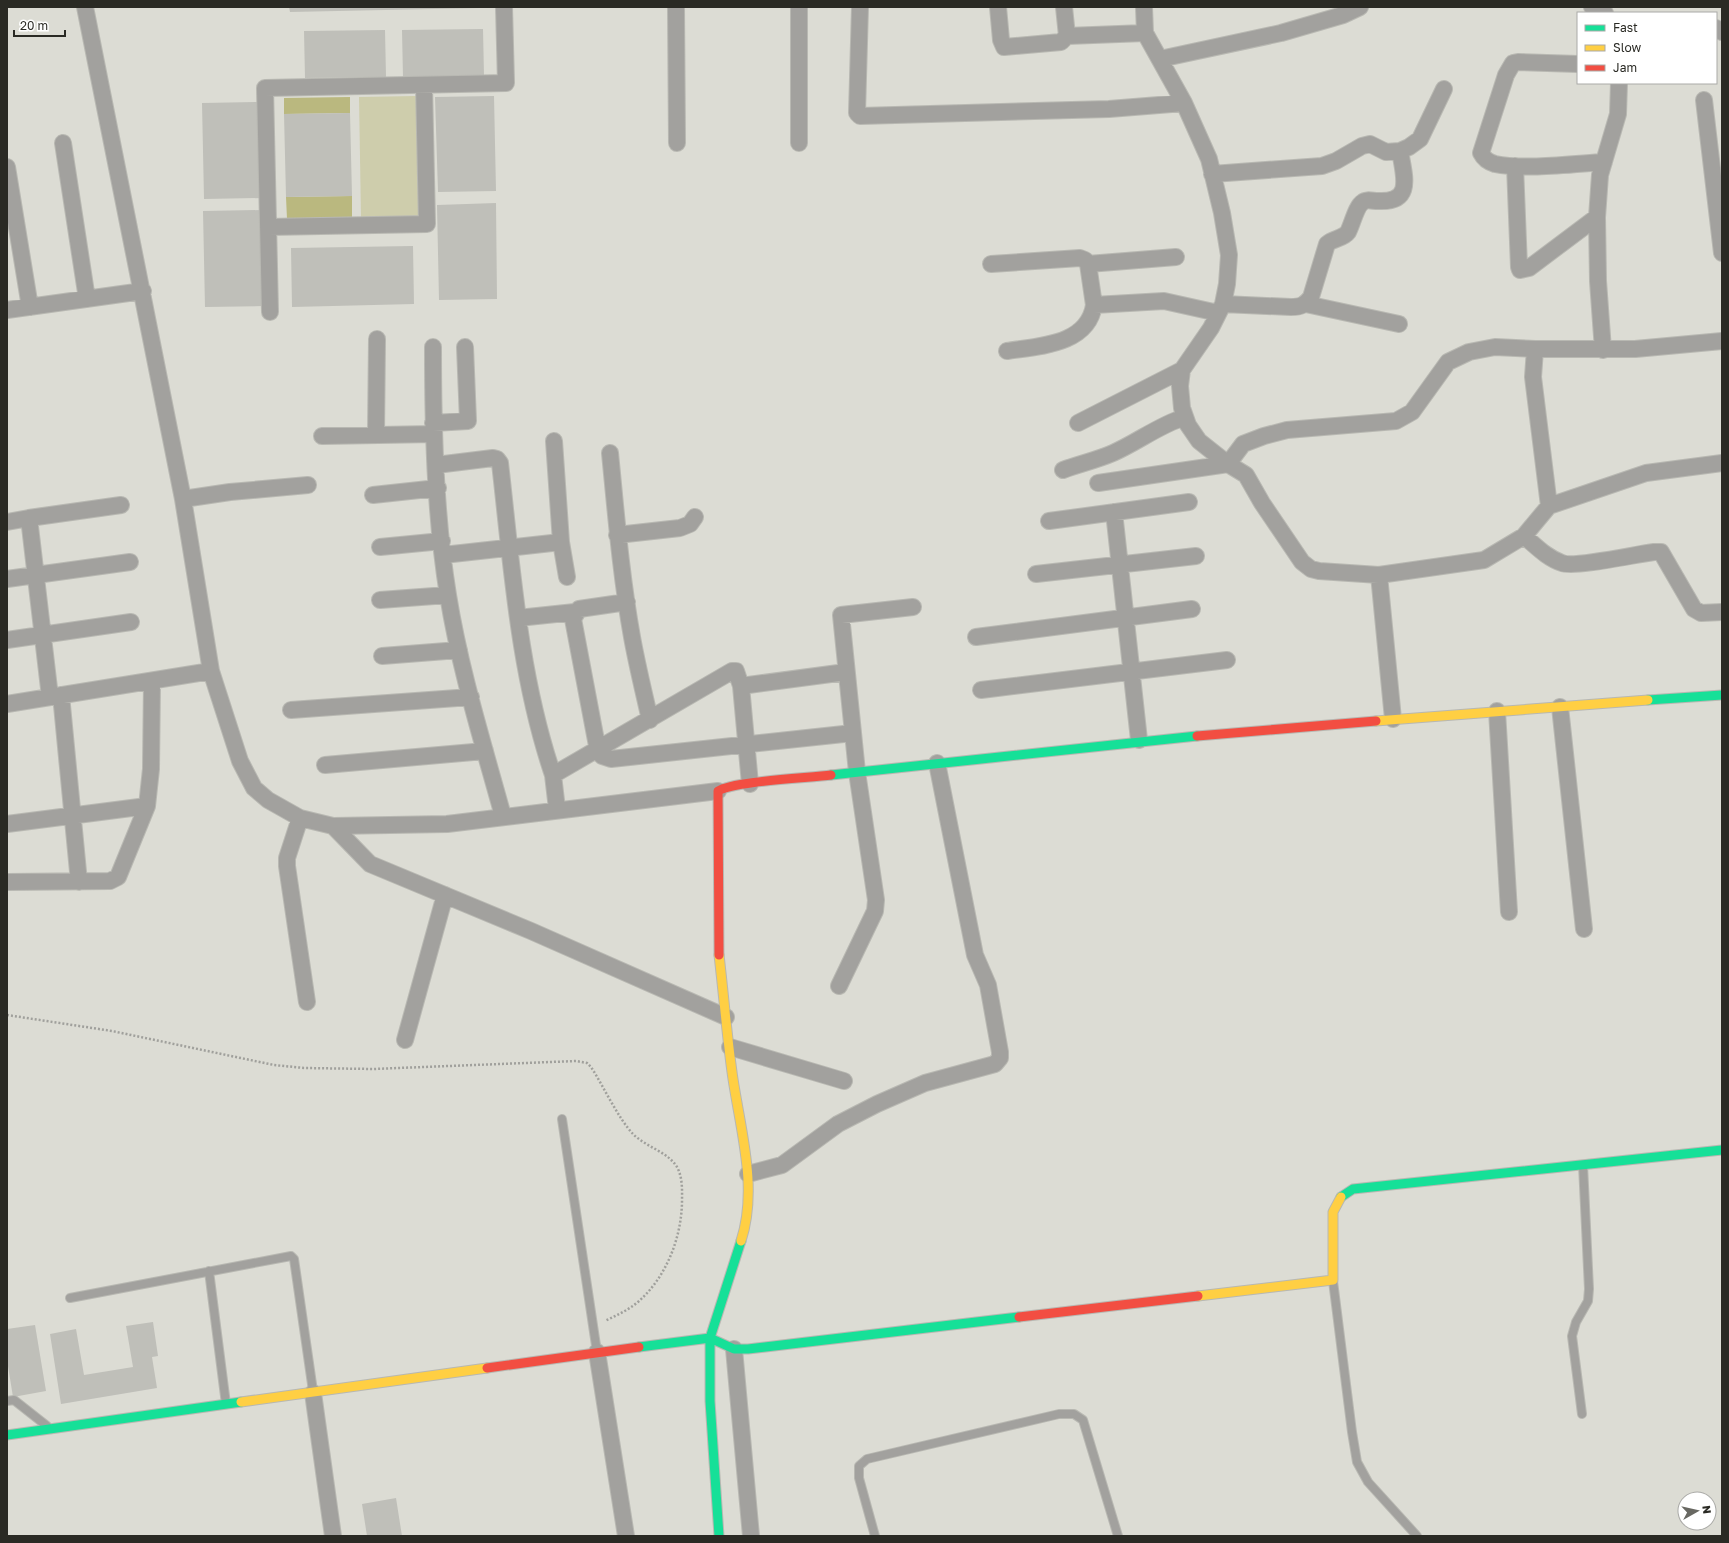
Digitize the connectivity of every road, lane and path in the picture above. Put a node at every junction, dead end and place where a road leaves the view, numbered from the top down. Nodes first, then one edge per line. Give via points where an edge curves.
1 (85, 7) edge
2 (504, 7) edge
3 (676, 7) edge
4 (799, 7) edge
5 (860, 7) edge
6 (998, 7) edge
7 (1064, 7) edge
8 (1144, 7) edge
9 (1360, 7) edge
10 (1592, 7) edge
11 (1603, 12) edge
12 (1145, 33) junction
13 (1067, 36) junction
14 (1160, 59) junction
15 (1577, 64) edge
16 (1619, 84) edge
17 (424, 85) junction
18 (1444, 89) dead end
19 (1704, 100) dead end
20 (1184, 103) junction
21 (677, 142) dead end
22 (799, 142) dead end
23 (63, 143) dead end
24 (1400, 151) junction
25 (1604, 162) junction
26 (1515, 166) junction
27 (1717, 166) edge
28 (7, 167) edge
29 (1212, 174) junction
30 (1597, 217) junction
31 (268, 227) junction
32 (1722, 253) edge
33 (1176, 257) dead end
34 (991, 264) dead end
35 (1088, 264) junction
36 (143, 291) junction
37 (87, 299) junction
38 (1306, 304) junction
39 (1094, 305) junction
40 (30, 307) junction
41 (1220, 308) junction
42 (7, 310) edge
43 (270, 312) dead end
44 (1399, 324) dead end
45 (376, 339) dead end
46 (1722, 341) edge
47 (433, 347) dead end
48 (465, 347) dead end
49 (1534, 349) junction
50 (1604, 350) junction
51 (1008, 351) dead end
52 (1182, 370) junction
53 (1185, 417) junction
54 (1078, 424) dead end
55 (434, 429) junction
56 (376, 435) junction
57 (322, 436) dead end
58 (554, 441) dead end
59 (610, 453) dead end
60 (1722, 463) edge
61 (1228, 464) junction
62 (436, 466) junction
63 (1063, 470) dead end
64 (1098, 483) dead end
65 (308, 485) dead end
66 (438, 488) junction
67 (373, 495) dead end
68 (183, 499) junction
69 (1189, 502) dead end
70 (121, 505) dead end
71 (1549, 506) junction
72 (1114, 512) junction
73 (695, 517) dead end
74 (30, 518) junction
75 (1049, 520) dead end
76 (7, 522) edge
77 (617, 535) junction
78 (1524, 536) junction
79 (561, 542) junction
80 (380, 547) dead end
81 (442, 548) junction
82 (509, 548) junction
83 (1196, 556) dead end
84 (130, 562) dead end
85 (1119, 565) junction
86 (1036, 574) dead end
87 (1379, 574) junction
88 (36, 575) junction
89 (567, 577) dead end
90 (7, 579) edge
91 (448, 595) junction
92 (380, 600) dead end
93 (627, 602) junction
94 (912, 606) dead end
95 (1192, 609) dead end
96 (576, 612) junction
97 (1722, 612) edge
98 (1125, 617) junction
99 (518, 618) junction
100 (131, 622) dead end
101 (43, 635) junction
102 (976, 637) dead end
103 (7, 640) edge
104 (459, 650) junction
105 (382, 656) dead end
106 (1227, 660) dead end
107 (211, 671) junction
108 (846, 672) junction
109 (1131, 672) junction
110 (152, 681) junction
111 (741, 686) junction
112 (981, 690) dead end
113 (1722, 695) edge
114 (55, 696) junction
115 (470, 697) junction
116 (7, 704) edge
117 (1560, 707) junction
118 (291, 710) dead end
119 (1497, 711) junction
120 (1393, 719) junction
121 (650, 720) junction
122 (853, 732) junction
123 (1139, 740) junction
124 (747, 746) junction
125 (485, 751) junction
126 (598, 751) junction
127 (937, 763) junction
128 (324, 765) dead end
129 (857, 772) junction
130 (553, 775) junction
131 (750, 784) junction
132 (718, 791) junction
133 (147, 806) junction
134 (558, 809) junction
135 (73, 816) junction
136 (503, 816) junction
137 (300, 818) junction
138 (7, 824) edge
139 (333, 826) junction
140 (7, 882) edge
141 (79, 882) junction
142 (445, 895) junction
143 (1509, 912) dead end
144 (1584, 929) dead end
145 (839, 986) dead end
146 (307, 1002) dead end
147 (7, 1015) edge
148 (726, 1017) junction
149 (405, 1040) dead end
150 (730, 1047) junction
151 (844, 1081) dead end
152 (562, 1119) dead end
153 (1722, 1150) edge
154 (1583, 1164) junction
155 (748, 1174) junction
156 (209, 1271) junction
157 (1333, 1280) junction
158 (70, 1298) dead end
159 (594, 1326) junction
160 (710, 1338) junction
161 (734, 1349) junction
162 (597, 1352) junction
163 (313, 1393) junction
164 (7, 1402) edge
165 (226, 1405) junction
166 (1582, 1414) dead end
167 (50, 1429) junction
168 (7, 1435) edge
169 (333, 1536) edge
170 (626, 1536) edge
171 (719, 1536) edge
172 (751, 1536) edge
173 (875, 1536) edge
174 (1118, 1536) edge
175 (1417, 1536) edge

1 - 36 street
2 - 17 street via 506,83
3 - 21 street
4 - 22 street
5 - 20 street via 857,113 860,116 1109,109
6 - 13 street via 1004,47 1061,42
7 - 13 street
8 - 12 street
9 - 14 street via 1343,15 1281,33
10 - 11 street
12 - 13 street
12 - 14 street
14 - 20 street
15 - 26 street via 1518,62 1509,68 1481,153 1484,159 1494,164
16 - 25 street via 1618,114
17 - 31 street via 427,224
17 - 31 street via 265,88
18 - 24 street via 1420,139
19 - 27 street
20 - 29 street via 1209,159
23 - 37 street
24 - 29 street via 1386,152 1370,144 1322,166
24 - 38 street via 1403,192 1397,199 1389,202 1366,201 1359,206 1348,232 1327,244 1311,297
25 - 26 street
25 - 30 street via 1600,175
26 - 30 street via 1520,270 1529,268
27 - 32 street
28 - 40 street
29 - 41 street via 1229,255 1227,284
30 - 50 street via 1598,281
31 - 43 street
33 - 35 street
34 - 35 street via 1080,258
35 - 39 street
36 - 37 street
36 - 68 street
37 - 40 street
38 - 41 street via 1299,307
38 - 44 street
39 - 41 street via 1164,301
39 - 51 street via 1093,313 1082,328 1066,340
40 - 42 street
41 - 52 street via 1211,328
45 - 56 street
46 - 50 street
47 - 55 street
48 - 55 street via 468,421
49 - 50 street
49 - 61 street via 1495,347 1469,352 1448,362 1412,412 1396,421 1275,433 1243,444
49 - 71 street via 1533,377
52 - 53 street via 1180,386
52 - 54 street
53 - 61 street via 1199,441
53 - 63 street via 1172,421 1112,454
55 - 56 street
55 - 62 street
56 - 57 street
58 - 79 street
59 - 77 street
60 - 71 street via 1646,473
61 - 64 street
61 - 87 street via 1246,475 1302,562 1311,569
62 - 66 street
62 - 82 street via 497,459 500,463
65 - 68 street
66 - 67 street
66 - 81 street
68 - 107 street
69 - 72 street
70 - 74 street
71 - 78 street
72 - 75 street
72 - 85 street
73 - 77 street via 690,524 680,528
74 - 76 street
74 - 88 street
77 - 93 street
78 - 87 street via 1484,560
78 - 97 street via 1551,558 1563,564 1660,552 1694,608 1700,613
79 - 82 street
79 - 89 street
80 - 81 street
81 - 82 street
81 - 91 street
82 - 99 street
83 - 85 street
84 - 88 street
85 - 86 street
85 - 98 street
87 - 120 street
88 - 90 street
88 - 101 street
91 - 92 street
91 - 104 street
93 - 96 street via 578,609
93 - 121 street
94 - 108 street via 840,615
95 - 98 street
96 - 99 street
96 - 126 street via 573,619
98 - 102 street
98 - 109 street
99 - 130 street via 539,735
100 - 101 street
101 - 103 street
101 - 114 street
104 - 105 street
104 - 115 street
106 - 109 street
107 - 110 street
107 - 137 street via 240,761 254,788 268,800
108 - 111 street
108 - 122 street
109 - 112 street
109 - 123 street
110 - 114 street
110 - 133 street via 151,769
111 - 121 street via 738,675 732,672
111 - 124 street
113 - 117 street
114 - 116 street
114 - 135 street
115 - 118 street
115 - 125 street
117 - 119 street
117 - 144 street
119 - 120 street
119 - 143 street
120 - 123 street
121 - 126 street
122 - 124 street
122 - 129 street
123 - 127 street
124 - 126 street via 611,759 602,756
124 - 131 street
125 - 128 street
125 - 136 street
126 - 130 street
127 - 129 street
127 - 155 street via 975,955 988,985 1000,1058 995,1064 925,1083 877,1104 838,1124 782,1165
129 - 131 street
129 - 145 street via 874,884 875,912
130 - 134 street
131 - 132 street
132 - 134 street
132 - 148 street via 719,955
133 - 135 street
133 - 141 street via 118,877 110,881
134 - 136 street
135 - 138 street
135 - 141 street
136 - 139 street via 447,824
137 - 139 street
137 - 146 street via 287,858 287,866
139 - 142 street via 370,864
140 - 141 street
142 - 148 street
142 - 149 street
147 - 159 path via 112,1031 274,1065 296,1067 373,1069 576,1061 587,1063 632,1133 676,1166 682,1182 682,1208 671,1257 639,1301 622,1313
148 - 150 street
150 - 151 street
150 - 155 street
152 - 159 lane
153 - 154 street
154 - 157 street via 1353,1189 1342,1197 1333,1212
154 - 166 lane via 1589,1289 1588,1301 1576,1322 1572,1336
155 - 160 street via 746,1223
156 - 158 lane
156 - 163 lane via 291,1256 294,1259
156 - 165 lane
157 - 161 street
157 - 175 lane via 1357,1462 1368,1482
159 - 162 lane
160 - 161 street
160 - 162 street
160 - 171 street via 710,1401
161 - 172 street
162 - 163 street
162 - 170 street
163 - 165 street
163 - 169 street
164 - 167 lane via 14,1400
165 - 167 street
167 - 168 street
173 - 174 lane via 859,1478 859,1466 867,1459 1059,1414 1074,1414 1083,1420

